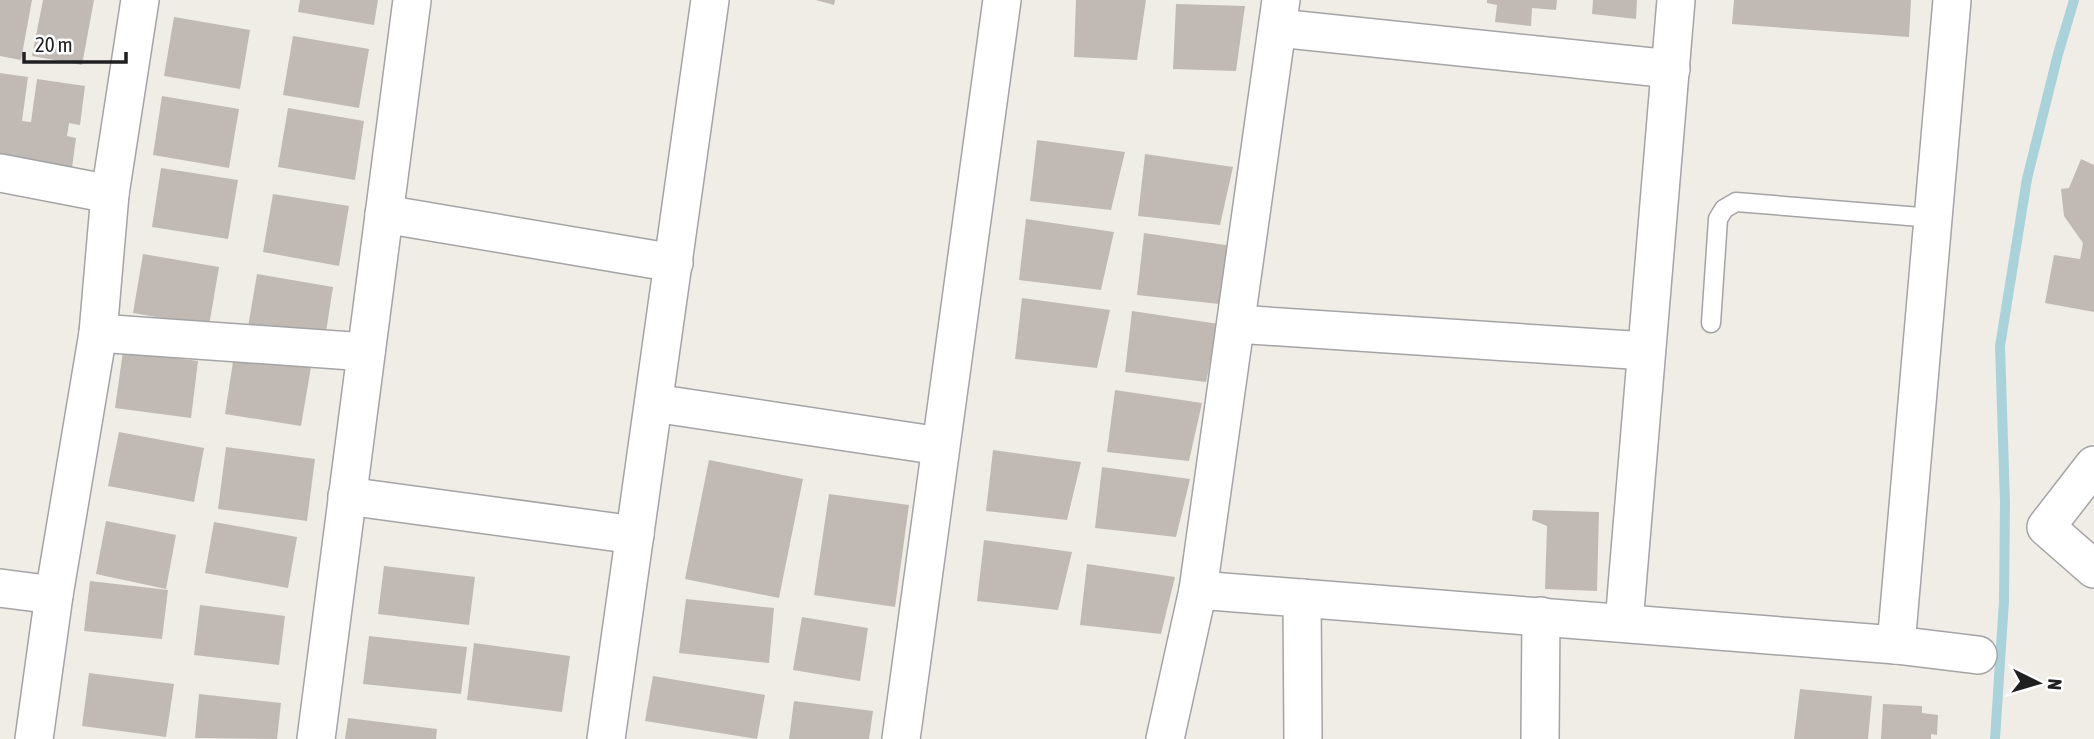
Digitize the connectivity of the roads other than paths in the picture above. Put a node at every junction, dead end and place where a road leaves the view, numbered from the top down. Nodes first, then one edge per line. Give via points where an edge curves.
1 (140, 0) edge
2 (412, 0) edge
3 (710, 0) edge
4 (1002, 0) edge
5 (1676, 0) edge
6 (1952, 0) edge
7 (1280, 14) edge
8 (1671, 69) junction
9 (0, 173) edge
10 (110, 194) junction
11 (384, 214) junction
12 (1933, 218) junction
13 (674, 262) junction
14 (1711, 323) dead end
15 (1236, 324) junction
16 (98, 333) junction
17 (1646, 351) junction
18 (366, 352) junction
19 (654, 403) junction
20 (940, 446) junction
21 (2094, 465) edge
22 (347, 496) junction
23 (635, 536) junction
24 (2094, 569) edge
25 (0, 588) edge
26 (1198, 590) junction
27 (54, 595) junction
28 (1302, 598) junction
29 (1541, 616) junction
30 (1624, 623) junction
31 (1896, 645) junction
32 (1978, 655) dead end
33 (34, 739) edge
34 (316, 739) edge
35 (606, 739) edge
36 (901, 739) edge
37 (1165, 739) edge
38 (1303, 739) edge
39 (1540, 739) edge

1 - 10 street
2 - 11 street
3 - 13 street
4 - 20 street
5 - 8 street
6 - 12 street
7 - 8 street
7 - 15 street
8 - 17 street
9 - 10 street
10 - 16 street
11 - 13 street
11 - 18 street
12 - 14 lane via 1736,202 1718,219
12 - 31 street
13 - 19 street
15 - 17 street
15 - 26 street
16 - 18 street
16 - 27 street
17 - 30 street
18 - 22 street
19 - 20 street
19 - 23 street
20 - 36 street
21 - 24 street via 2046,527
22 - 23 street
22 - 34 street
23 - 35 street
25 - 27 street
26 - 28 street
26 - 37 street
27 - 33 street
28 - 29 street
28 - 38 street
29 - 30 street
29 - 39 street
30 - 31 street
31 - 32 street

